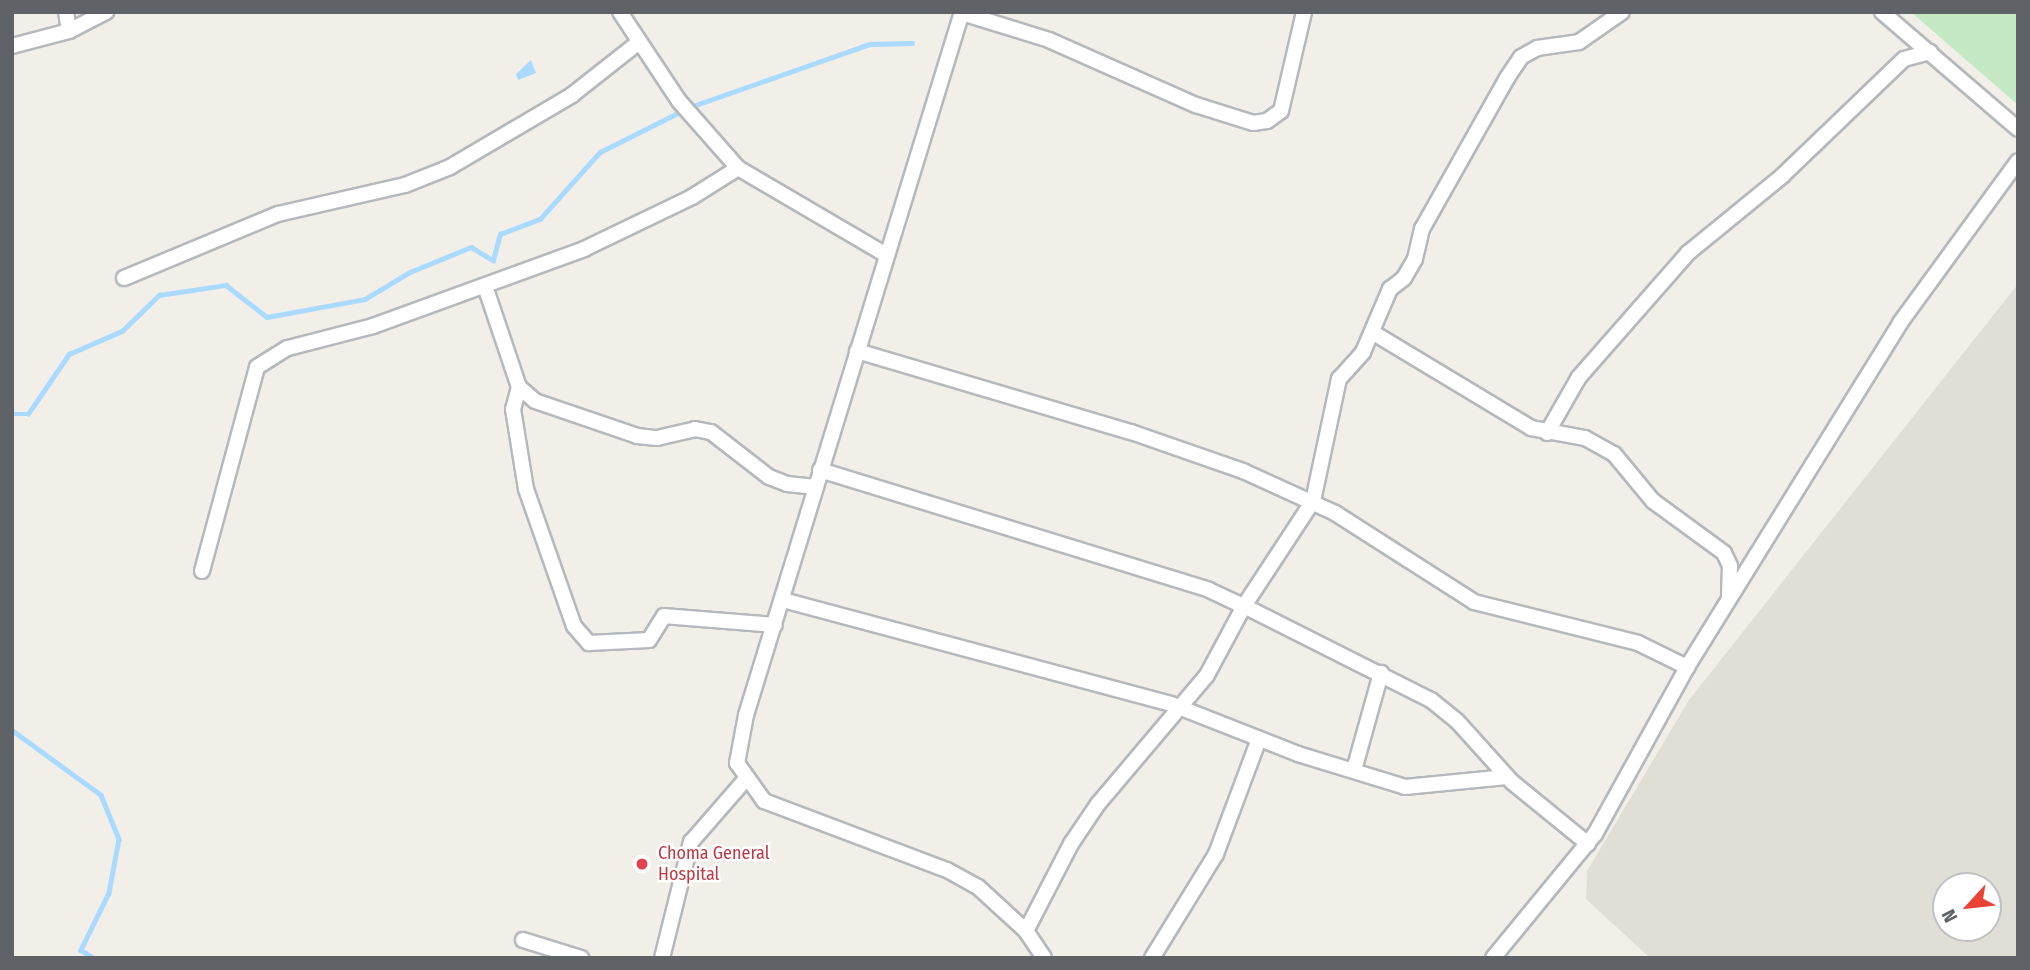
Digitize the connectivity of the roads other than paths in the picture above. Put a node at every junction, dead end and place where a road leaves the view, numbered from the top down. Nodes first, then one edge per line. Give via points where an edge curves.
1 (66, 12) edge
2 (106, 12) edge
3 (620, 12) edge
4 (1304, 12) edge
5 (1622, 12) edge
6 (1882, 12) edge
7 (962, 13) edge
8 (69, 31) junction
9 (639, 42) junction
10 (12, 47) edge
11 (1930, 52) junction
12 (2018, 129) edge
13 (2018, 161) edge
14 (738, 168) junction
15 (886, 255) junction
16 (124, 278) dead end
17 (485, 286) junction
18 (1372, 332) junction
19 (857, 351) junction
20 (519, 387) junction
21 (1547, 433) junction
22 (820, 470) junction
23 (816, 487) junction
24 (1313, 501) junction
25 (202, 571) dead end
26 (1729, 597) junction
27 (783, 600) junction
28 (1244, 606) junction
29 (775, 625) junction
30 (1687, 667) junction
31 (1381, 673) junction
32 (1183, 708) junction
33 (1259, 739) junction
34 (1354, 770) junction
35 (1507, 777) junction
36 (745, 780) junction
37 (1588, 844) junction
38 (1027, 931) junction
39 (523, 940) dead end
40 (581, 958) edge
41 (662, 958) edge
42 (1044, 958) edge
43 (1153, 958) edge
44 (1493, 958) edge

1 - 8 street
2 - 8 street
3 - 9 street
4 - 7 street via 1280,111 1267,121 1253,122 1196,105 1049,40
5 - 18 street via 1580,42 1536,48 1521,57 1422,229 1415,259 1404,278 1390,289
6 - 11 street
7 - 15 street
8 - 10 street
9 - 14 street via 679,101
9 - 16 street via 572,95 450,167 405,185 278,214
11 - 12 street
11 - 21 street via 1904,59 1782,176 1688,253 1579,377
13 - 26 street via 1900,324
14 - 15 street
14 - 17 street via 692,197 596,243
15 - 19 street
17 - 20 street
17 - 25 street via 373,326 288,348 257,367
18 - 21 street via 1503,412
18 - 24 street via 1363,352 1339,379
19 - 22 street
19 - 24 street via 1206,457
20 - 23 street via 549,407 637,436 657,438 695,429 710,432 769,477
20 - 29 street via 513,409 526,489 575,626 589,643 649,640 664,616
21 - 26 street via 1585,438 1614,454 1653,501 1719,548 1730,562
22 - 23 street
22 - 28 street via 1209,590
23 - 27 street
24 - 28 street
24 - 30 street via 1474,602 1638,643
26 - 30 street
27 - 29 street
27 - 32 street via 1028,662
28 - 31 street
28 - 32 street via 1221,652
29 - 36 street via 746,715 737,763
30 - 37 street via 1619,797
31 - 34 street
31 - 35 street via 1442,708
32 - 33 street
32 - 38 street via 1098,804 1070,844
33 - 34 street
33 - 43 street via 1216,854
34 - 35 street via 1405,787
35 - 37 street
36 - 38 street via 764,800 968,881
36 - 41 street via 691,842
37 - 44 street
38 - 42 street
39 - 40 street

